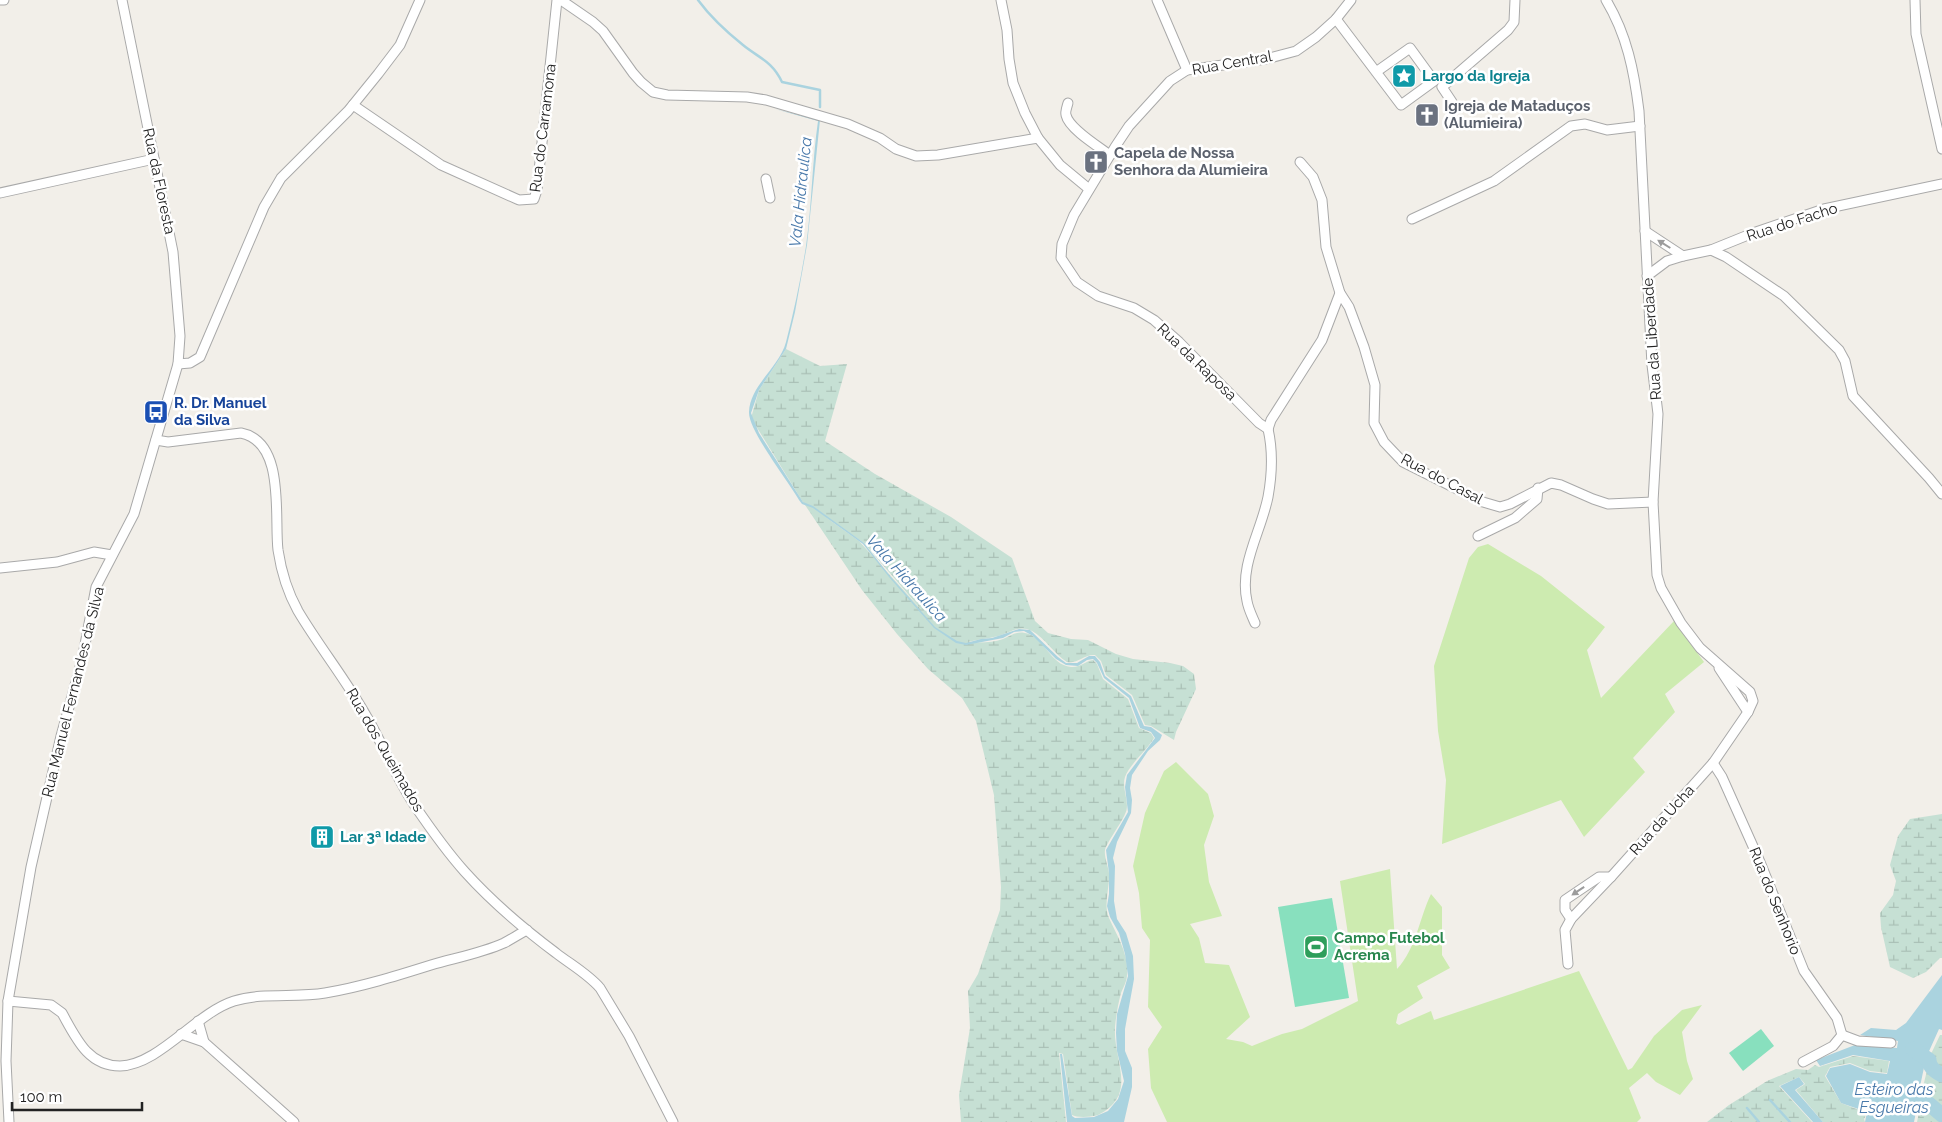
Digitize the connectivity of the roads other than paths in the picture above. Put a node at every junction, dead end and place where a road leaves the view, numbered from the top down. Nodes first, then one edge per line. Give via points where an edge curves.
1 (0, 0) edge
2 (4, 0) edge
3 (122, 0) edge
4 (420, 0) edge
5 (557, 0) edge
6 (561, 0) edge
7 (1001, 0) edge
8 (1156, 0) edge
9 (1351, 0) edge
10 (1515, 0) edge
11 (1606, 0) edge
12 (1915, 0) edge
13 (1336, 19) junction
14 (1187, 70) junction
15 (1376, 72) junction
16 (1434, 81) junction
17 (1442, 87) junction
18 (1068, 103) dead end
19 (353, 105) junction
20 (1452, 110) dead end
21 (1640, 126) junction
22 (1038, 138) junction
23 (1942, 148) edge
24 (1110, 155) junction
25 (154, 159) junction
26 (1300, 162) dead end
27 (766, 179) dead end
28 (1942, 184) edge
29 (1090, 189) junction
30 (0, 193) edge
31 (770, 198) dead end
32 (1412, 219) dead end
33 (1645, 232) junction
34 (1711, 250) junction
35 (1683, 256) junction
36 (1647, 276) junction
37 (1340, 293) junction
38 (178, 364) junction
39 (1268, 429) junction
40 (156, 440) junction
41 (1538, 488) junction
42 (1942, 494) edge
43 (1653, 502) junction
44 (1478, 536) dead end
45 (112, 555) junction
46 (0, 568) edge
47 (1255, 623) dead end
48 (1716, 664) junction
49 (1748, 712) junction
50 (1713, 763) junction
51 (1611, 877) junction
52 (1571, 919) junction
53 (527, 930) junction
54 (1568, 964) dead end
55 (8, 1001) junction
56 (198, 1021) junction
57 (181, 1034) junction
58 (1842, 1035) junction
59 (204, 1042) junction
60 (1890, 1043) dead end
61 (3, 1062) edge
62 (1803, 1062) dead end
63 (9, 1122) edge
64 (294, 1122) edge
65 (673, 1122) edge

1 - 2 street
3 - 25 street, Rua da Floresta
4 - 19 street via 400,45
5 - 19 street, Rua do Carramona via 534,199 519,200 441,165
6 - 22 street via 598,26 633,73 653,92 766,100 848,124 916,156
7 - 22 street via 1013,83
8 - 14 street
9 - 13 street, Rua Central
10 - 17 street via 1514,22 1508,30
11 - 21 street, Rua da Liberdade via 1617,19 1634,73
12 - 23 street via 1916,34
13 - 14 street, Rua Central via 1296,51
13 - 15 street
14 - 24 street, Rua Central via 1170,81 1129,126
15 - 16 street via 1401,105
15 - 16 street via 1410,48
16 - 17 street
17 - 20 street via 1452,102
18 - 24 street via 1066,114 1069,121
19 - 38 street via 281,178 264,207 200,357 190,363
21 - 32 street via 1607,130 1585,124 1571,126 1494,181
21 - 33 street, Rua da Liberdade
22 - 29 street via 1060,165
24 - 29 street, Rua Central
25 - 30 street
25 - 38 street, Rua da Floresta via 173,252 180,336
26 - 37 street, Rua do Casal via 1313,177 1322,200 1326,246
27 - 31 street
28 - 34 street, Rua do Facho via 1824,209
29 - 39 street, Rua da Raposa via 1062,244 1061,258 1077,282 1098,296 1134,308 1154,320
35 -> 33 street
33 - 36 street, Rua da Liberdade
34 - 35 street, Rua do Facho
34 - 42 street via 1784,296 1839,350 1853,396
35 - 36 street, Rua do Facho via 1667,261
36 - 43 street, Rua da Liberdade via 1658,414
37 - 39 street via 1322,340
37 - 41 street, Rua do Casal via 1349,307 1375,385 1374,424 1384,442 1403,462 1483,502 1500,506
38 - 40 street, Rua Manuel Fernandes da Silva
39 - 47 street via 1271,443 1268,498 1246,571 1246,601
40 - 45 street, Rua Manuel Fernandes da Silva via 134,514
40 - 53 street, Rua dos Queimados via 168,442 241,433 251,435 261,445 274,473 278,552 294,604 368,718 414,805 466,873
41 - 43 street, Rua do Casal via 1551,483 1561,485 1608,504
41 - 44 street via 1537,499 1515,518
43 - 48 street, Rua da Liberdade via 1656,574 1661,588 1681,623
45 - 46 street via 94,552 57,562
45 - 55 street, Rua Manuel Fernandes da Silva via 96,587 82,660 61,736 33,858
48 - 49 street, Rua da Liberdade
48 - 49 street, Rua da Liberdade via 1753,696
49 - 50 street
50 - 51 street, Rua da Ucha
50 - 58 street, Rua do Senhorio via 1760,862 1804,971 1837,1018
51 - 52 street, Rua da Ucha
51 -> 52 street via 1599,877 1565,900 1565,910
52 - 54 street via 1565,930
53 - 56 street via 504,943 372,984 324,994 244,998
53 - 65 street, Rua dos Queimados via 600,988 629,1036
55 - 57 street via 57,1008 86,1052 95,1060 109,1065 136,1063
55 - 61 street, Rua Manuel Fernandes da Silva
56 - 57 street
56 - 59 street
57 - 59 street
58 - 60 street via 1858,1041
58 - 62 street via 1833,1046
59 - 64 street
61 - 63 street, Rua Manuel Fernandes da Silva

